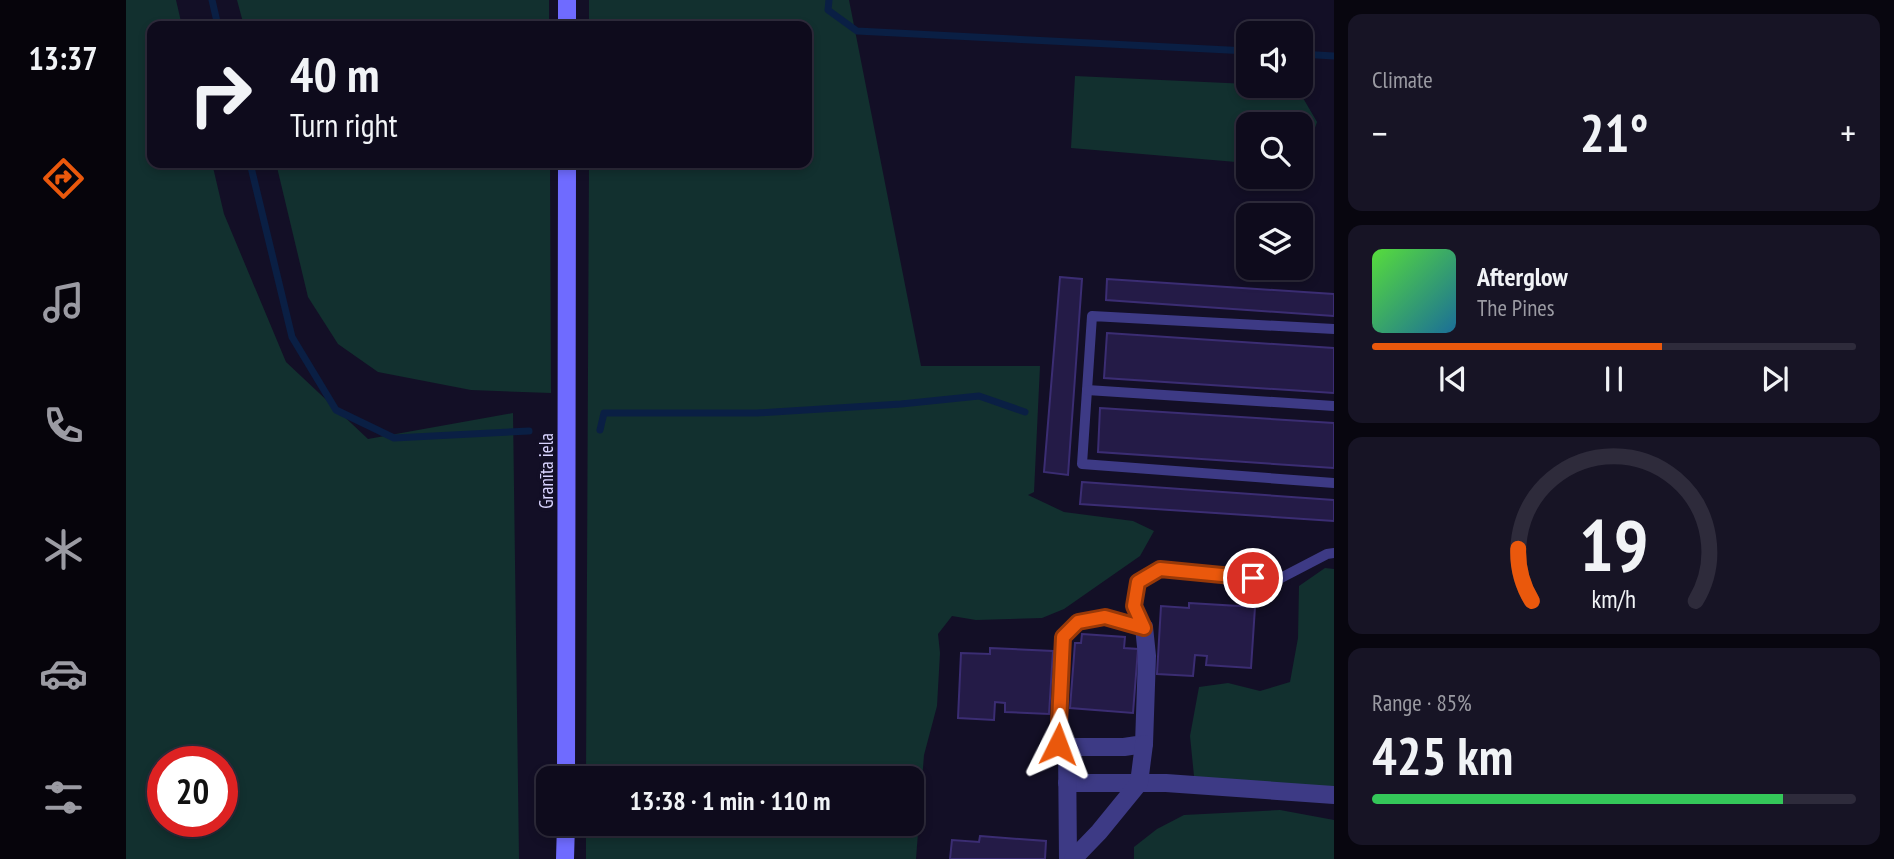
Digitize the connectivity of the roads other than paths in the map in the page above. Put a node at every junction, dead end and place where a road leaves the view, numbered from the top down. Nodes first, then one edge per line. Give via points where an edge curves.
1 (567, 0) edge
2 (567, 21) edge
3 (567, 168) edge
4 (1334, 329) edge
5 (1087, 390) junction
6 (1334, 406) edge
7 (1334, 483) edge
8 (1334, 553) edge
9 (1144, 628) junction
10 (1144, 744) junction
11 (1068, 747) junction
12 (566, 766) edge
13 (1067, 783) junction
14 (1139, 783) junction
15 (1334, 795) edge
16 (566, 836) edge
17 (565, 859) edge
18 (1070, 859) edge

1 - 2 main road
3 - 12 main road, Granīta iela
4 - 5 lane via 1093,316
5 - 6 lane
5 - 7 lane via 1082,464
8 - 9 lane via 1277,580 1160,569 1138,582 1134,606
9 - 10 street
9 - 11 lane via 1105,617 1078,622 1063,637 1058,744
10 - 11 street
10 - 14 street
11 - 13 street
13 - 14 street
13 - 18 street
14 - 15 street
14 - 18 street
16 - 17 main road

